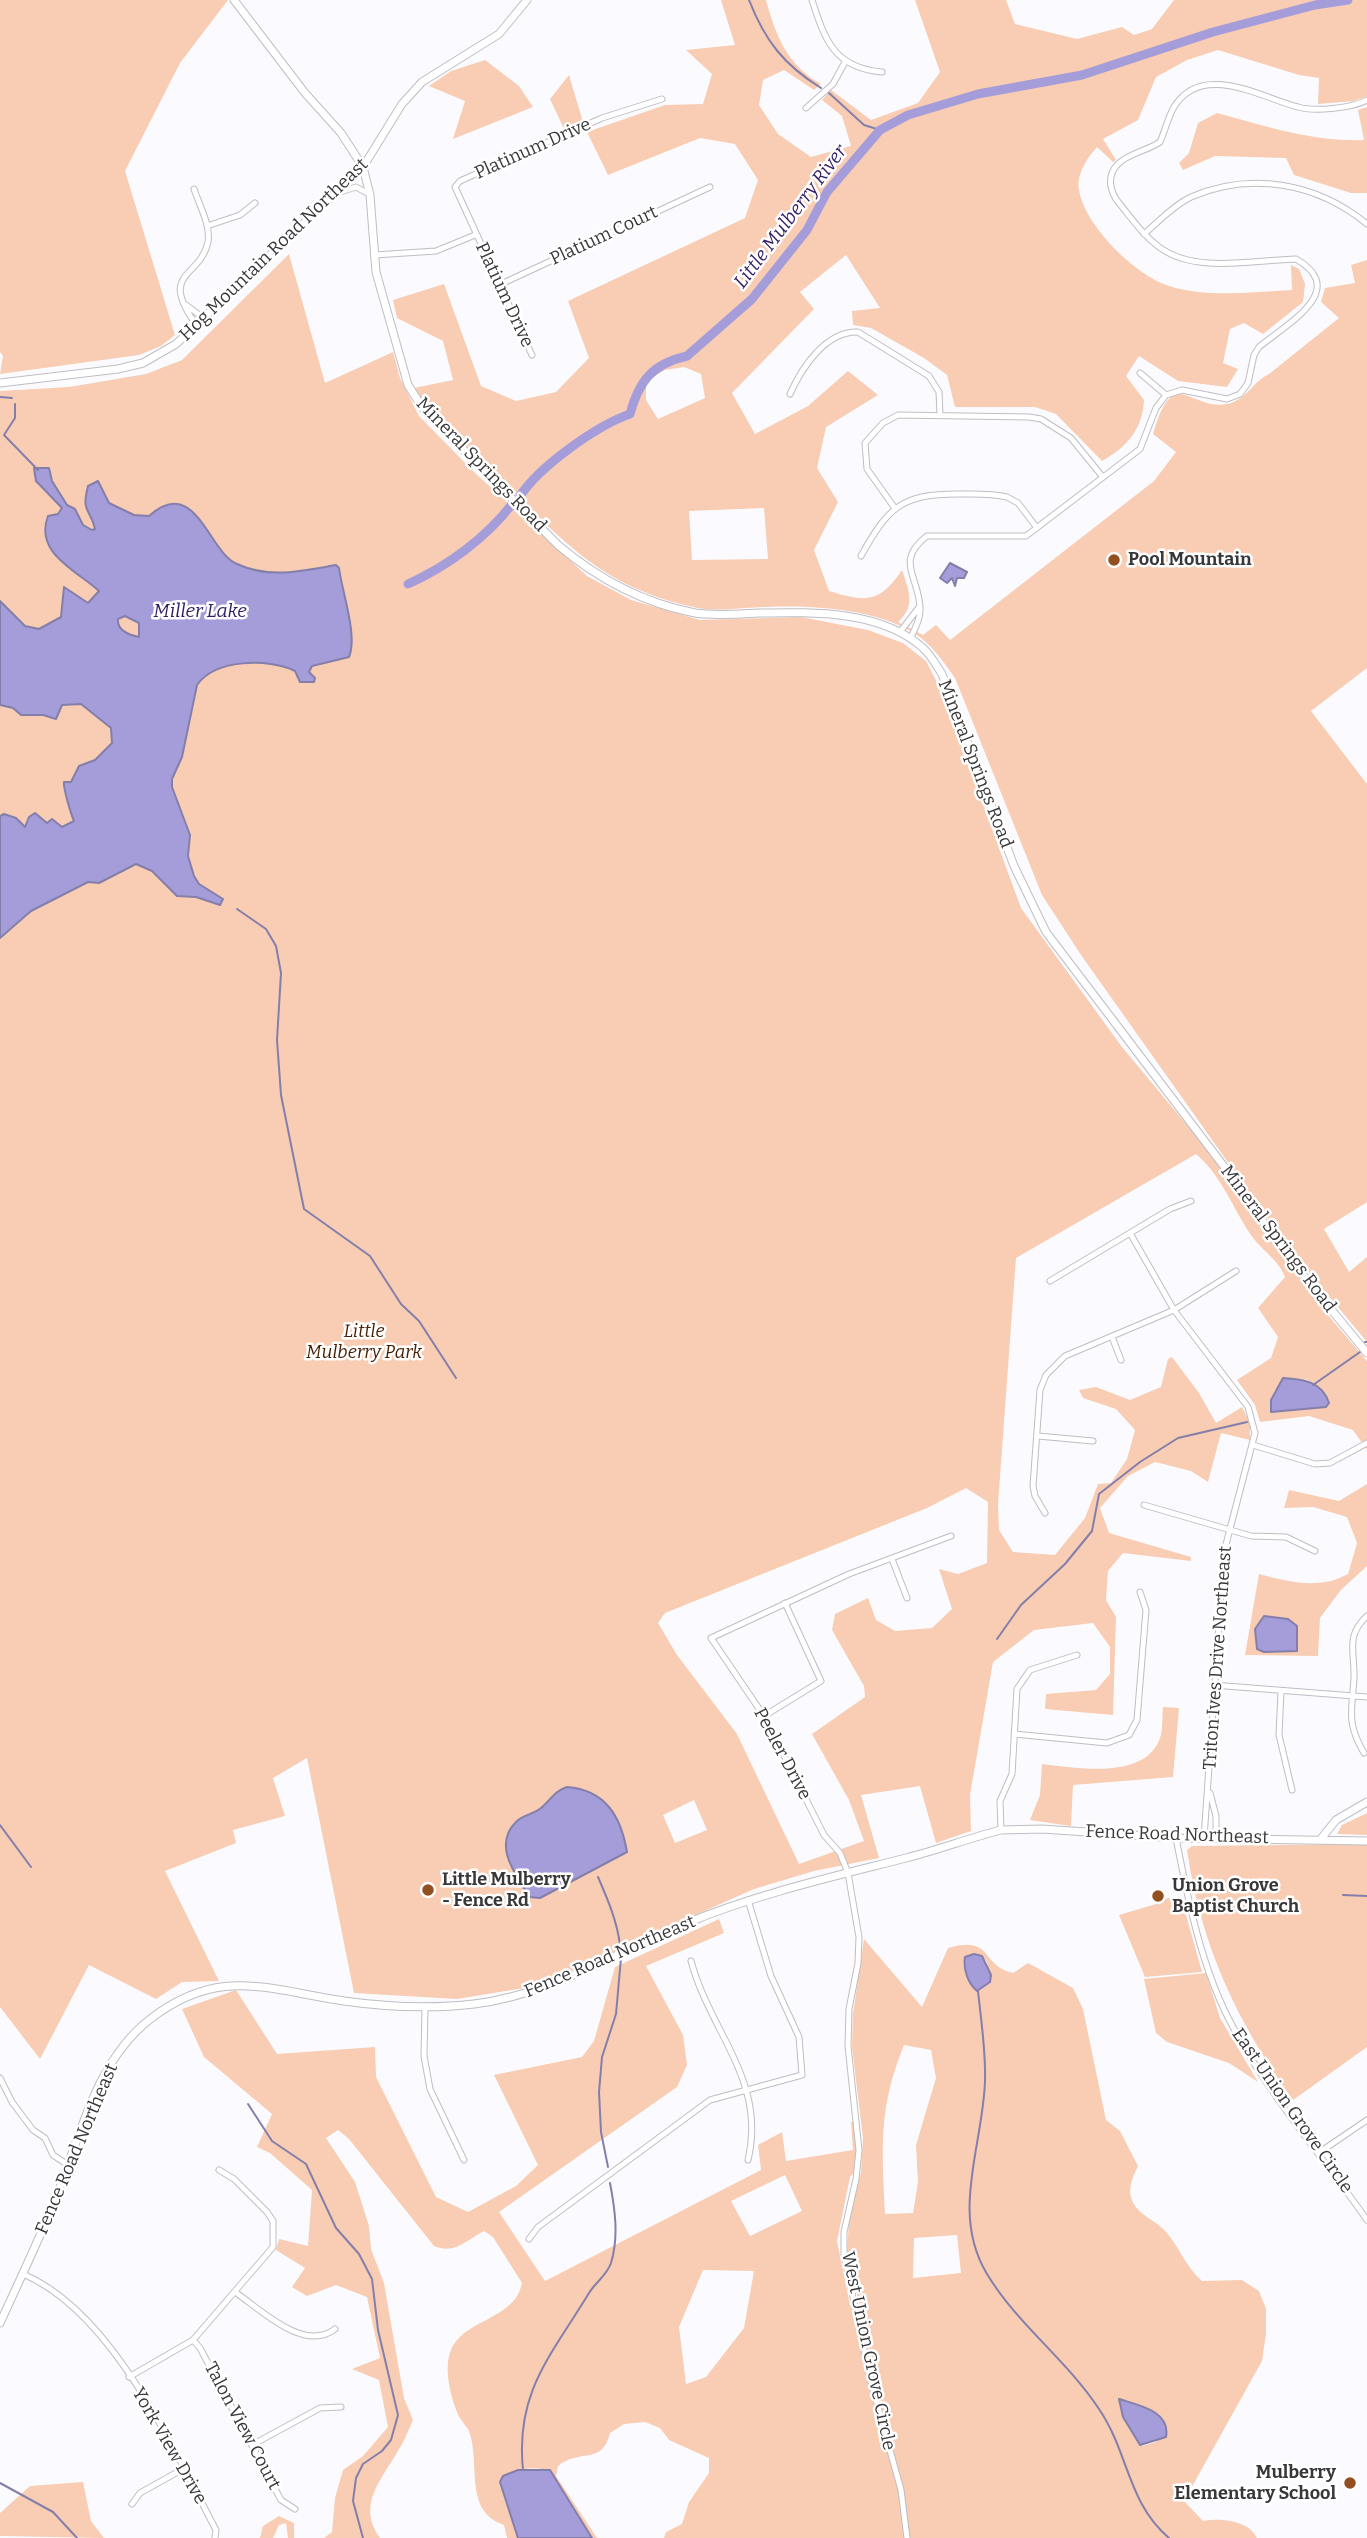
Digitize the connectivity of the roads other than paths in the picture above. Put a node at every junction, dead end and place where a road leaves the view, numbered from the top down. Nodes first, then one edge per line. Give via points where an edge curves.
1 (234, 0) edge
2 (527, 0) edge
3 (813, 0) edge
4 (845, 62) junction
5 (882, 72) dead end
6 (662, 99) dead end
7 (1367, 100) edge
8 (807, 108) dead end
9 (363, 167) junction
10 (710, 187) dead end
11 (194, 189) dead end
12 (337, 193) junction
13 (370, 195) junction
14 (256, 203) dead end
15 (1367, 224) edge
16 (206, 226) junction
17 (475, 234) junction
18 (1144, 234) junction
19 (374, 255) junction
20 (499, 285) junction
21 (186, 305) junction
22 (205, 319) junction
23 (198, 326) junction
24 (532, 355) dead end
25 (1140, 373) dead end
26 (0, 383) edge
27 (790, 394) dead end
28 (1166, 395) junction
29 (940, 415) junction
30 (1102, 476) junction
31 (894, 507) junction
32 (1037, 528) junction
33 (862, 556) dead end
34 (920, 606) junction
35 (900, 632) junction
36 (911, 638) junction
37 (1191, 1200) dead end
38 (1130, 1233) junction
39 (1236, 1271) dead end
40 (1050, 1281) dead end
41 (1174, 1310) junction
42 (1112, 1337) junction
43 (1367, 1353) edge
44 (1121, 1360) dead end
45 (1038, 1436) junction
46 (1093, 1441) dead end
47 (1367, 1443) edge
48 (1253, 1444) junction
49 (1144, 1506) dead end
50 (1045, 1513) dead end
51 (1229, 1529) junction
52 (951, 1536) dead end
53 (1315, 1551) dead end
54 (892, 1559) junction
55 (1140, 1592) dead end
56 (907, 1598) dead end
57 (785, 1603) junction
58 (1367, 1616) edge
59 (1077, 1655) dead end
60 (1213, 1685) junction
61 (1281, 1691) junction
62 (1367, 1697) edge
63 (1351, 1698) junction
64 (764, 1716) junction
65 (1014, 1734) junction
66 (1364, 1753) dead end
67 (1209, 1790) junction
68 (1292, 1790) dead end
69 (1367, 1802) edge
70 (1001, 1830) junction
71 (1176, 1838) junction
72 (1204, 1838) junction
73 (1216, 1838) junction
74 (1320, 1840) junction
75 (1367, 1841) edge
76 (848, 1873) junction
77 (748, 1900) junction
78 (691, 1961) dead end
79 (425, 2007) junction
80 (0, 2078) edge
81 (746, 2090) junction
82 (1367, 2120) edge
83 (1320, 2152) junction
84 (464, 2160) dead end
85 (748, 2160) dead end
86 (68, 2165) junction
87 (219, 2171) dead end
88 (1367, 2220) edge
89 (529, 2239) dead end
90 (23, 2274) junction
91 (234, 2292) junction
92 (3, 2309) edge
93 (0, 2323) edge
94 (335, 2329) dead end
95 (193, 2340) junction
96 (129, 2377) junction
97 (341, 2407) dead end
98 (252, 2445) junction
99 (183, 2469) junction
100 (132, 2504) dead end
101 (295, 2509) dead end
102 (215, 2538) edge
103 (906, 2538) edge

1 - 9 street, Mineral Springs Road
2 - 9 street, Hog Mountain Road Northeast via 499,34 422,82 402,104
3 - 4 street via 829,44
4 - 5 street
4 - 8 street via 833,84
6 - 17 street, Platinum Drive via 602,118 460,181 456,192
7 - 18 street via 1301,108 1216,83 1188,94 1175,105 1160,142 1126,158 1112,172 1112,194
9 - 12 street, Hog Mountain Road Northeast
9 - 13 street, Mineral Springs Road
10 - 20 street, Platium Court
11 - 16 street
12 - 13 street via 356,187
12 - 22 street, Hog Mountain Road Northeast
13 - 19 street, Mineral Springs Road
14 - 16 street via 240,215
15 - 18 street via 1334,200 1296,186 1265,184 1220,187 1188,198
16 - 21 street via 205,253 181,283
17 - 19 street via 436,251
17 - 20 street, Platium Drive
18 - 28 street via 1178,258 1195,262 1296,259 1309,266 1319,286 1310,305 1259,347 1240,394 1227,400 1182,390
19 - 35 street, Mineral Springs Road via 415,399 582,565 636,595 694,612 822,614
20 - 24 street, Platium Drive
21 - 22 street
21 - 23 street
22 - 23 street, Hog Mountain Road Northeast
23 - 26 street, Hog Mountain Road Northeast via 143,363
25 - 28 street
27 - 29 street via 797,378 832,336 858,332 929,376 939,392
28 - 30 street via 1139,449
29 - 30 street via 1041,419 1071,438
29 - 31 street via 898,415 883,423 865,443 867,469
30 - 32 street
31 - 32 street via 931,494 996,494 1018,503
31 - 33 street
32 - 34 street via 1026,536 927,536 910,555
34 - 35 street
34 - 36 street
35 - 36 street, Mineral Springs Road
36 - 43 street, Mineral Springs Road via 926,650 942,674 1014,866 1046,932 1288,1256
37 - 38 street
38 - 40 street
38 - 41 street, Triton Ives Drive Northeast
39 - 41 street
41 - 42 street
41 - 48 street, Triton Ives Drive Northeast via 1248,1407 1254,1422
42 - 44 street
42 - 45 street via 1053,1365 1041,1390
45 - 46 street
45 - 50 street via 1033,1486
47 - 48 street via 1330,1463 1315,1464
48 - 51 street, Triton Ives Drive Northeast
49 - 51 street
51 - 53 street via 1251,1536 1286,1537
51 - 60 street, Triton Ives Drive Northeast
52 - 54 street
54 - 56 street
54 - 57 street
55 - 65 street via 1146,1611 1137,1720 1129,1735 1107,1743
57 - 64 street via 821,1681
57 - 64 street, Peeler Drive via 711,1638
58 - 63 street via 1352,1635
59 - 65 street via 1030,1670 1023,1678 1017,1689
60 - 61 street
60 - 67 street, Triton Ives Drive Northeast
61 - 63 street
61 - 68 street via 1279,1735
62 - 63 street
63 - 66 street via 1353,1734
64 - 76 street, Peeler Drive
65 - 70 street via 1012,1774 1000,1801
67 - 72 street, Triton Ives Drive Northeast
67 - 73 street, Triton Ives Drive Northeast
69 - 74 street via 1336,1821
70 - 71 street, Fence Road Northeast
70 - 76 street, Fence Road Northeast
71 - 72 street, Fence Road Northeast
71 - 83 street, East Union Grove Circle via 1201,1941 1232,2026
72 - 73 street, Fence Road Northeast
73 - 74 street, Fence Road Northeast
74 - 75 street, Fence Road Northeast
76 - 77 street, Fence Road Northeast
76 - 103 street, West Union Grove Circle via 859,1937 848,2046 859,2150 844,2255 870,2378 901,2490
77 - 79 street, Fence Road Northeast via 536,1992 492,2002
77 - 81 street via 771,1976 794,2023 803,2071 797,2078
78 - 81 street
79 - 84 street via 424,2056 430,2089
79 - 86 street, Fence Road Northeast via 347,2001 270,1986 232,1986 191,1996 150,2019 120,2050 100,2085
80 - 86 street via 33,2130 46,2138 53,2155
81 - 85 street via 754,2128
81 - 89 street via 710,2100 538,2227
82 - 83 street
83 - 88 street, East Union Grove Circle
86 - 90 street, Fence Road Northeast
87 - 91 street via 234,2179 267,2212 275,2234 273,2247
90 - 92 street, Fence Road Northeast
90 - 96 street, York View Drive via 39,2281 96,2329
91 - 94 street via 306,2336 326,2335
91 - 95 street
92 - 93 street, Fence Road Northeast
95 - 96 street
95 - 98 street, Talon View Court
96 - 99 street, York View Drive
97 - 98 street via 320,2408
98 - 101 street, Talon View Court via 281,2500
99 - 100 street via 140,2493
99 - 102 street, York View Drive via 216,2530

